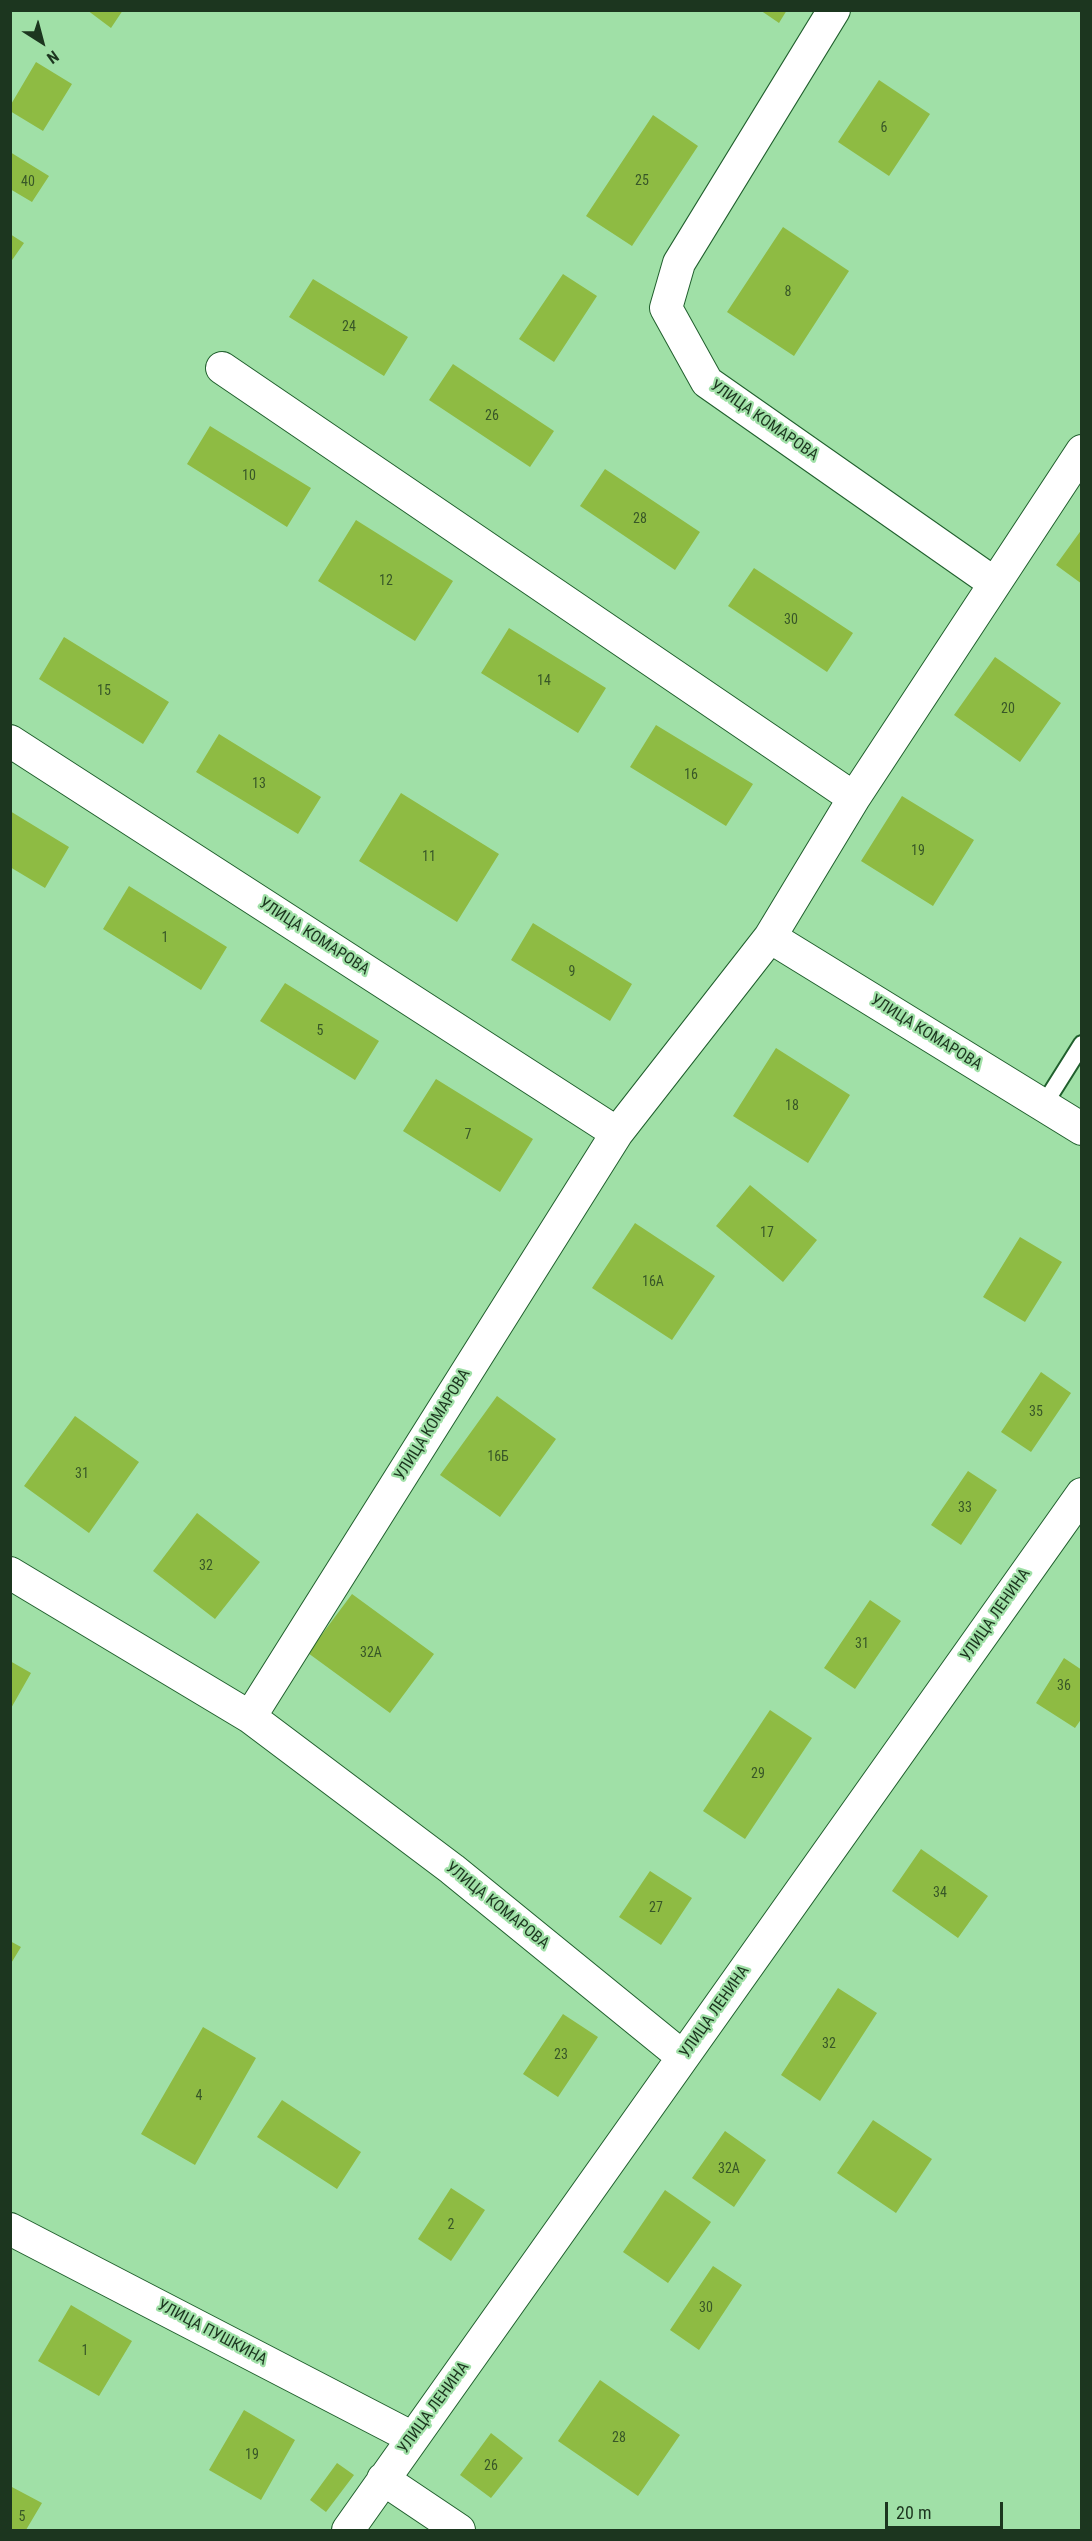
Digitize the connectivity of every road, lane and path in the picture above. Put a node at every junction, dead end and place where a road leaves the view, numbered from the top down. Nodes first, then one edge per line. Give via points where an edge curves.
1 (834, 10) edge
2 (222, 368) dead end
3 (1082, 451) edge
4 (994, 583) junction
5 (10, 741) edge
6 (854, 798) junction
7 (770, 937) junction
8 (1082, 1044) edge
9 (1043, 1106) junction
10 (1082, 1130) edge
11 (617, 1133) junction
12 (1082, 1494) edge
13 (10, 1573) edge
14 (250, 1717) junction
15 (683, 2057) junction
16 (10, 2229) edge
17 (413, 2438) junction
18 (383, 2479) junction
19 (348, 2530) edge
20 (459, 2530) edge

1 - 4 street, УЛИЦА КОМАРОВА via 679,262 666,308 707,382
2 - 6 street
3 - 4 street, УЛИЦА КОМАРОВА
4 - 6 street, УЛИЦА КОМАРОВА
5 - 11 street, УЛИЦА КОМАРОВА
6 - 7 street, УЛИЦА КОМАРОВА
7 - 9 street, УЛИЦА КОМАРОВА
7 - 11 street, УЛИЦА КОМАРОВА
8 - 9 lane
9 - 10 street, УЛИЦА КОМАРОВА
11 - 14 street, УЛИЦА КОМАРОВА
12 - 15 street, УЛИЦА ЛЕНИНА
13 - 14 street, УЛИЦА КОМАРОВА
14 - 15 street, УЛИЦА КОМАРОВА via 452,1869
15 - 17 street, УЛИЦА ЛЕНИНА
16 - 17 street, УЛИЦА ПУШКИНА
17 - 18 street, УЛИЦА ЛЕНИНА
18 - 19 street, УЛИЦА ЛЕНИНА
18 - 20 street

